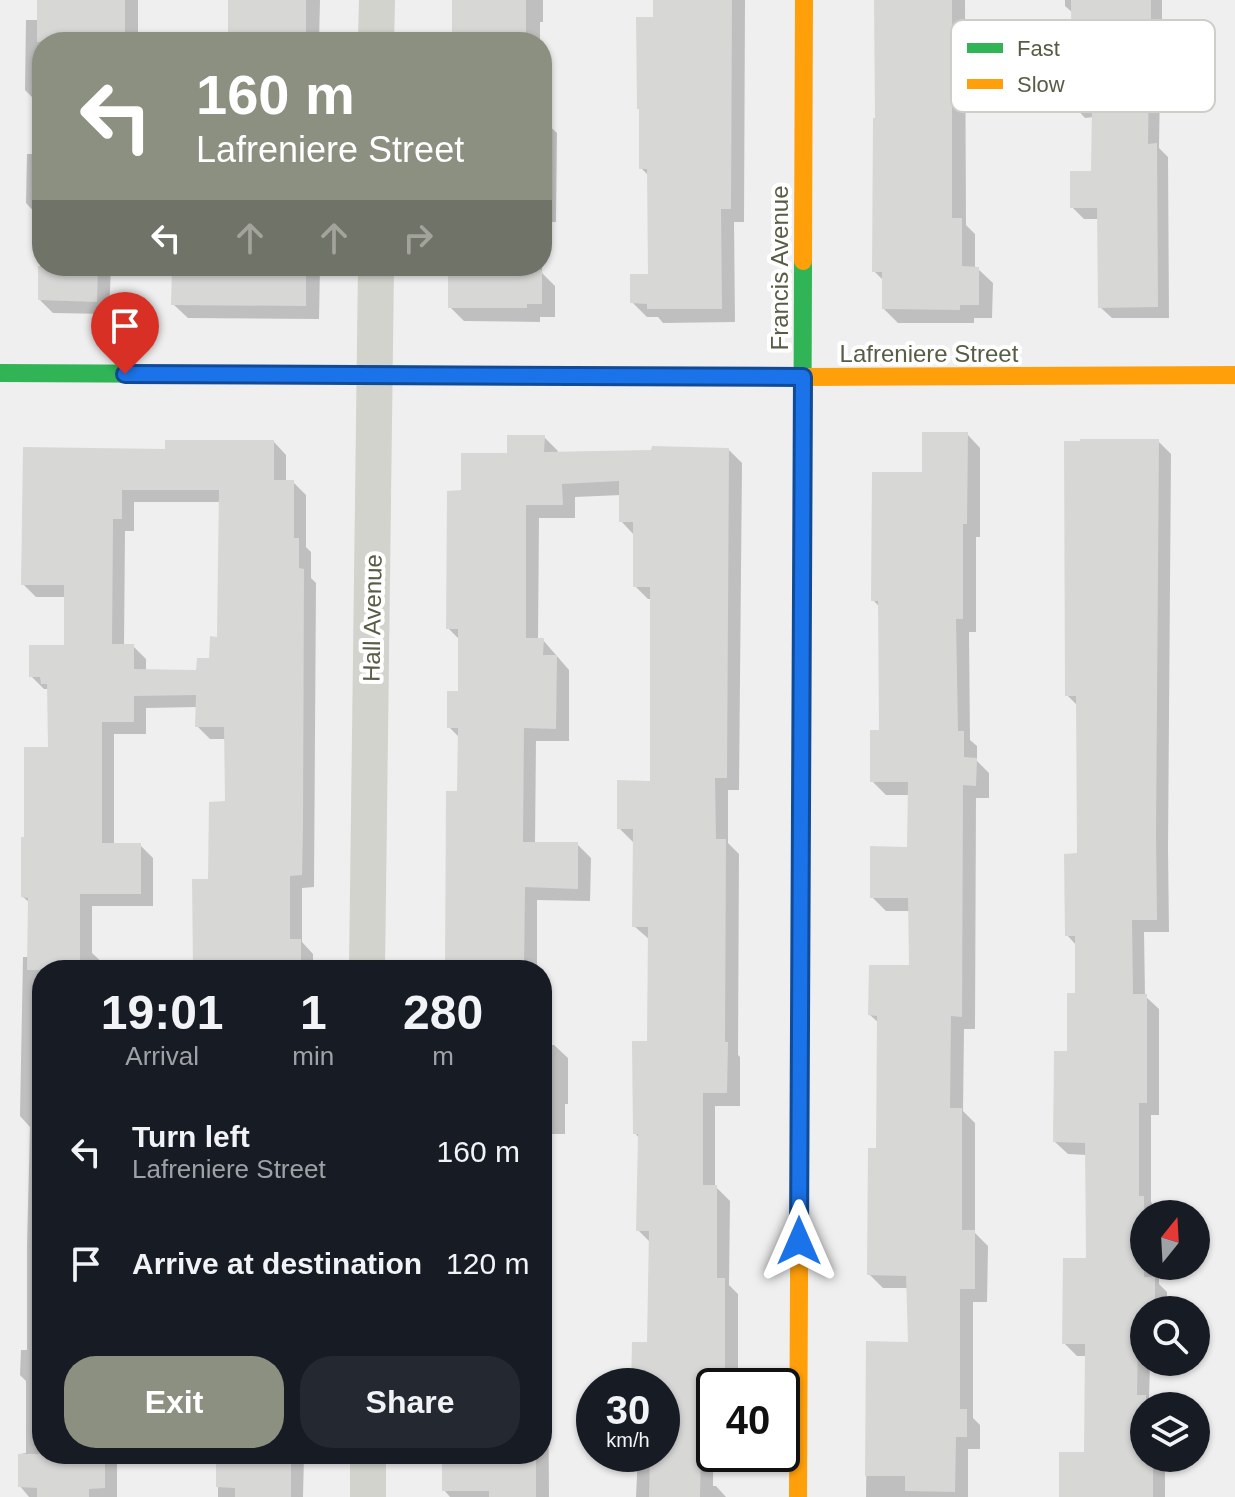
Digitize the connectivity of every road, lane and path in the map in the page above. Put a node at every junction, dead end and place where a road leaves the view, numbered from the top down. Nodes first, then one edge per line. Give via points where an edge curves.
1 (377, 0) edge
2 (804, 0) edge
3 (376, 32) edge
4 (376, 276) edge
5 (0, 373) edge
6 (1235, 375) edge
7 (376, 376) junction
8 (803, 377) junction
9 (367, 960) edge
10 (368, 1464) edge
11 (368, 1497) edge
12 (798, 1497) edge

1 - 3 street
2 - 8 street, Francis Avenue
4 - 7 street, Hall Avenue
5 - 7 street, Lafreniere Street
6 - 8 street, Lafreniere Street
7 - 8 street, Lafreniere Street
7 - 9 street, Hall Avenue
8 - 12 street, Francis Avenue
10 - 11 street

